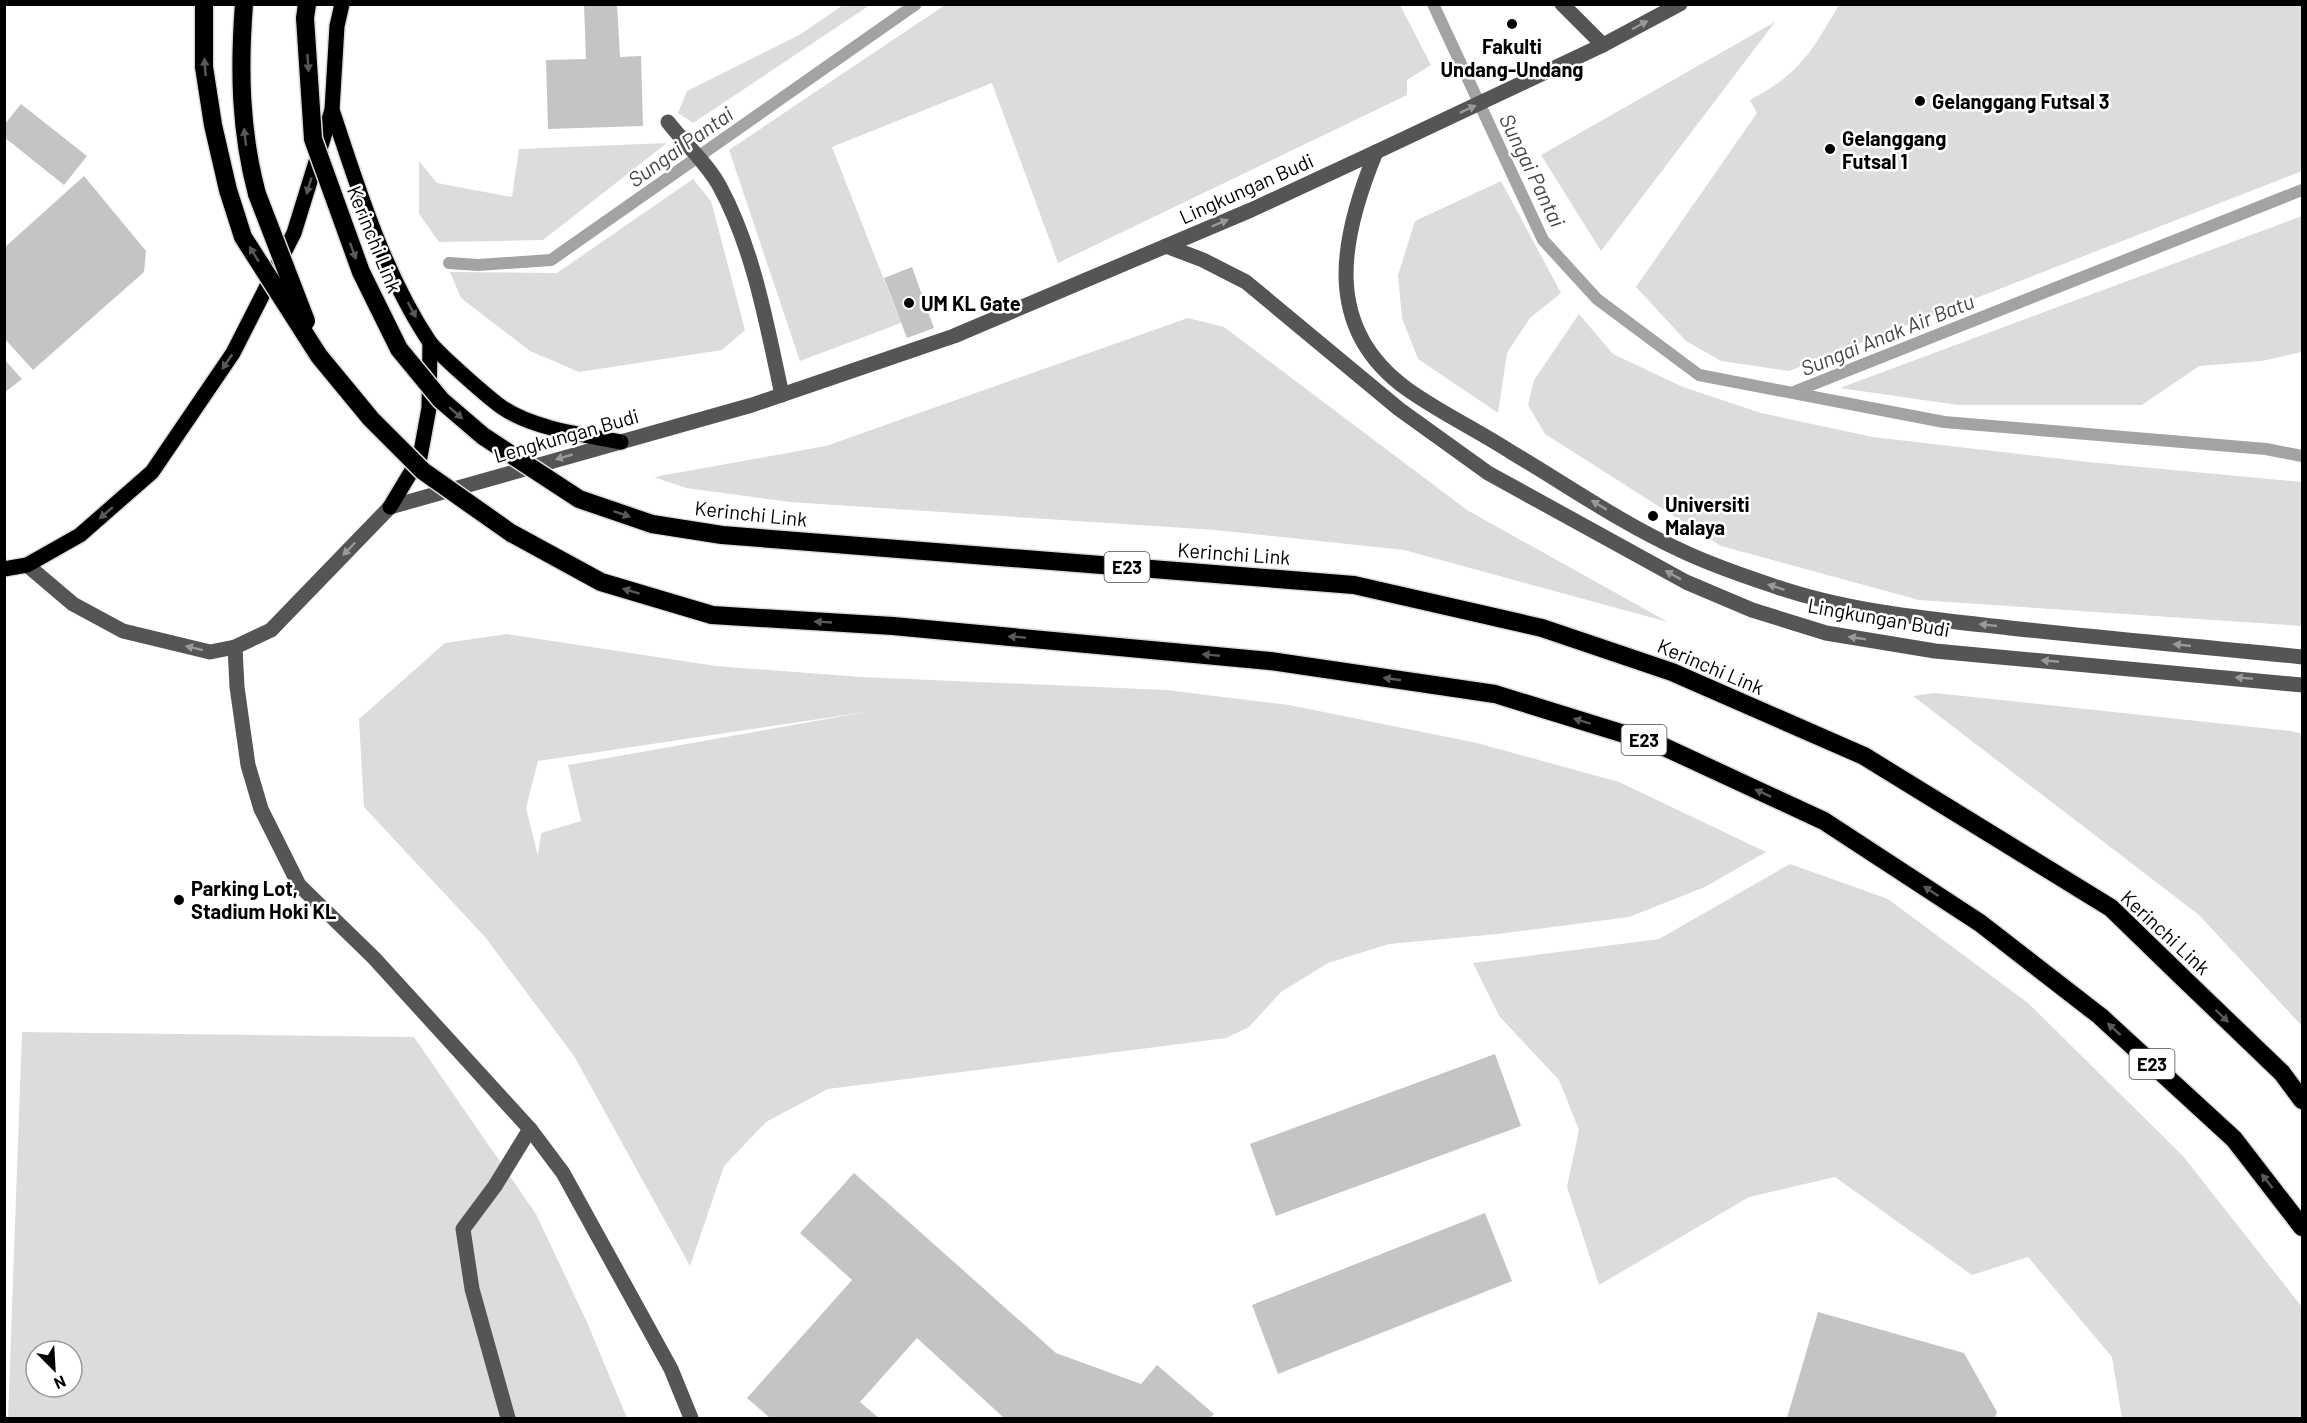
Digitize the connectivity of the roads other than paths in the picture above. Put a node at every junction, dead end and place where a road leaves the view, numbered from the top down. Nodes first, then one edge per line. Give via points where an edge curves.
1 (204, 4) edge
2 (244, 4) edge
3 (307, 4) edge
4 (342, 4) edge
5 (1562, 4) edge
6 (1680, 4) edge
7 (1603, 45) junction
8 (332, 110) junction
9 (668, 122) dead end
10 (1376, 152) junction
11 (1166, 246) junction
12 (430, 343) junction
13 (319, 356) junction
14 (782, 395) junction
15 (621, 442) junction
16 (390, 507) junction
17 (27, 565) junction
18 (4, 569) edge
19 (235, 647) junction
20 (2302, 657) edge
21 (2302, 685) edge
22 (2302, 1100) edge
23 (530, 1129) junction
24 (2302, 1227) edge
25 (508, 1419) edge
26 (691, 1419) edge

13 -> 1 highway, bridge via 243,237 228,190 204,67
13 -> 2 highway, bridge via 257,194 248,157 241,104
3 -> 22 highway, Kerinchi Link / E23, bridge via 313,139 361,272 399,348 441,400 483,436 579,499 652,524 722,535 1354,585 1542,628 1672,672 1864,756 2111,908 2282,1073
4 - 8 main road
5 - 7 street
7 -> 6 street
10 -> 7 street
8 -> 12 main road via 394,277
8 -> 17 main road via 294,233 233,353 152,472 80,535
9 - 14 street via 720,186 759,294
11 -> 10 street, Lingkungan Budi
20 -> 10 street, Lingkungan Budi via 2025,630 1842,606 1773,586 1681,551 1629,524 1406,388 1374,359 1354,328 1347,297 1345,255 1357,198
11 - 14 street, Lengkungan Budi via 954,336
21 -> 11 street, Lingkungan Budi via 1935,651 1826,633 1752,610 1686,582 1488,473 1399,409 1246,282
12 - 15 main road via 503,409 556,430
12 - 16 main road via 429,408 420,457
24 -> 13 highway, E23, bridge via 2234,1139 2100,1016 1980,922 1824,821 1660,745 1495,694 1269,661 893,626 712,615 601,582 511,533 423,471 371,419
14 - 15 street, Lengkungan Budi
15 -> 16 street, Lengkungan Budi
16 -> 19 street via 271,630
17 - 18 main road
19 -> 17 street via 210,652 123,631 73,604
19 - 23 street via 248,765 261,809 299,885 375,958
23 - 25 street via 463,1229 472,1289
23 - 26 street via 563,1173 671,1369

